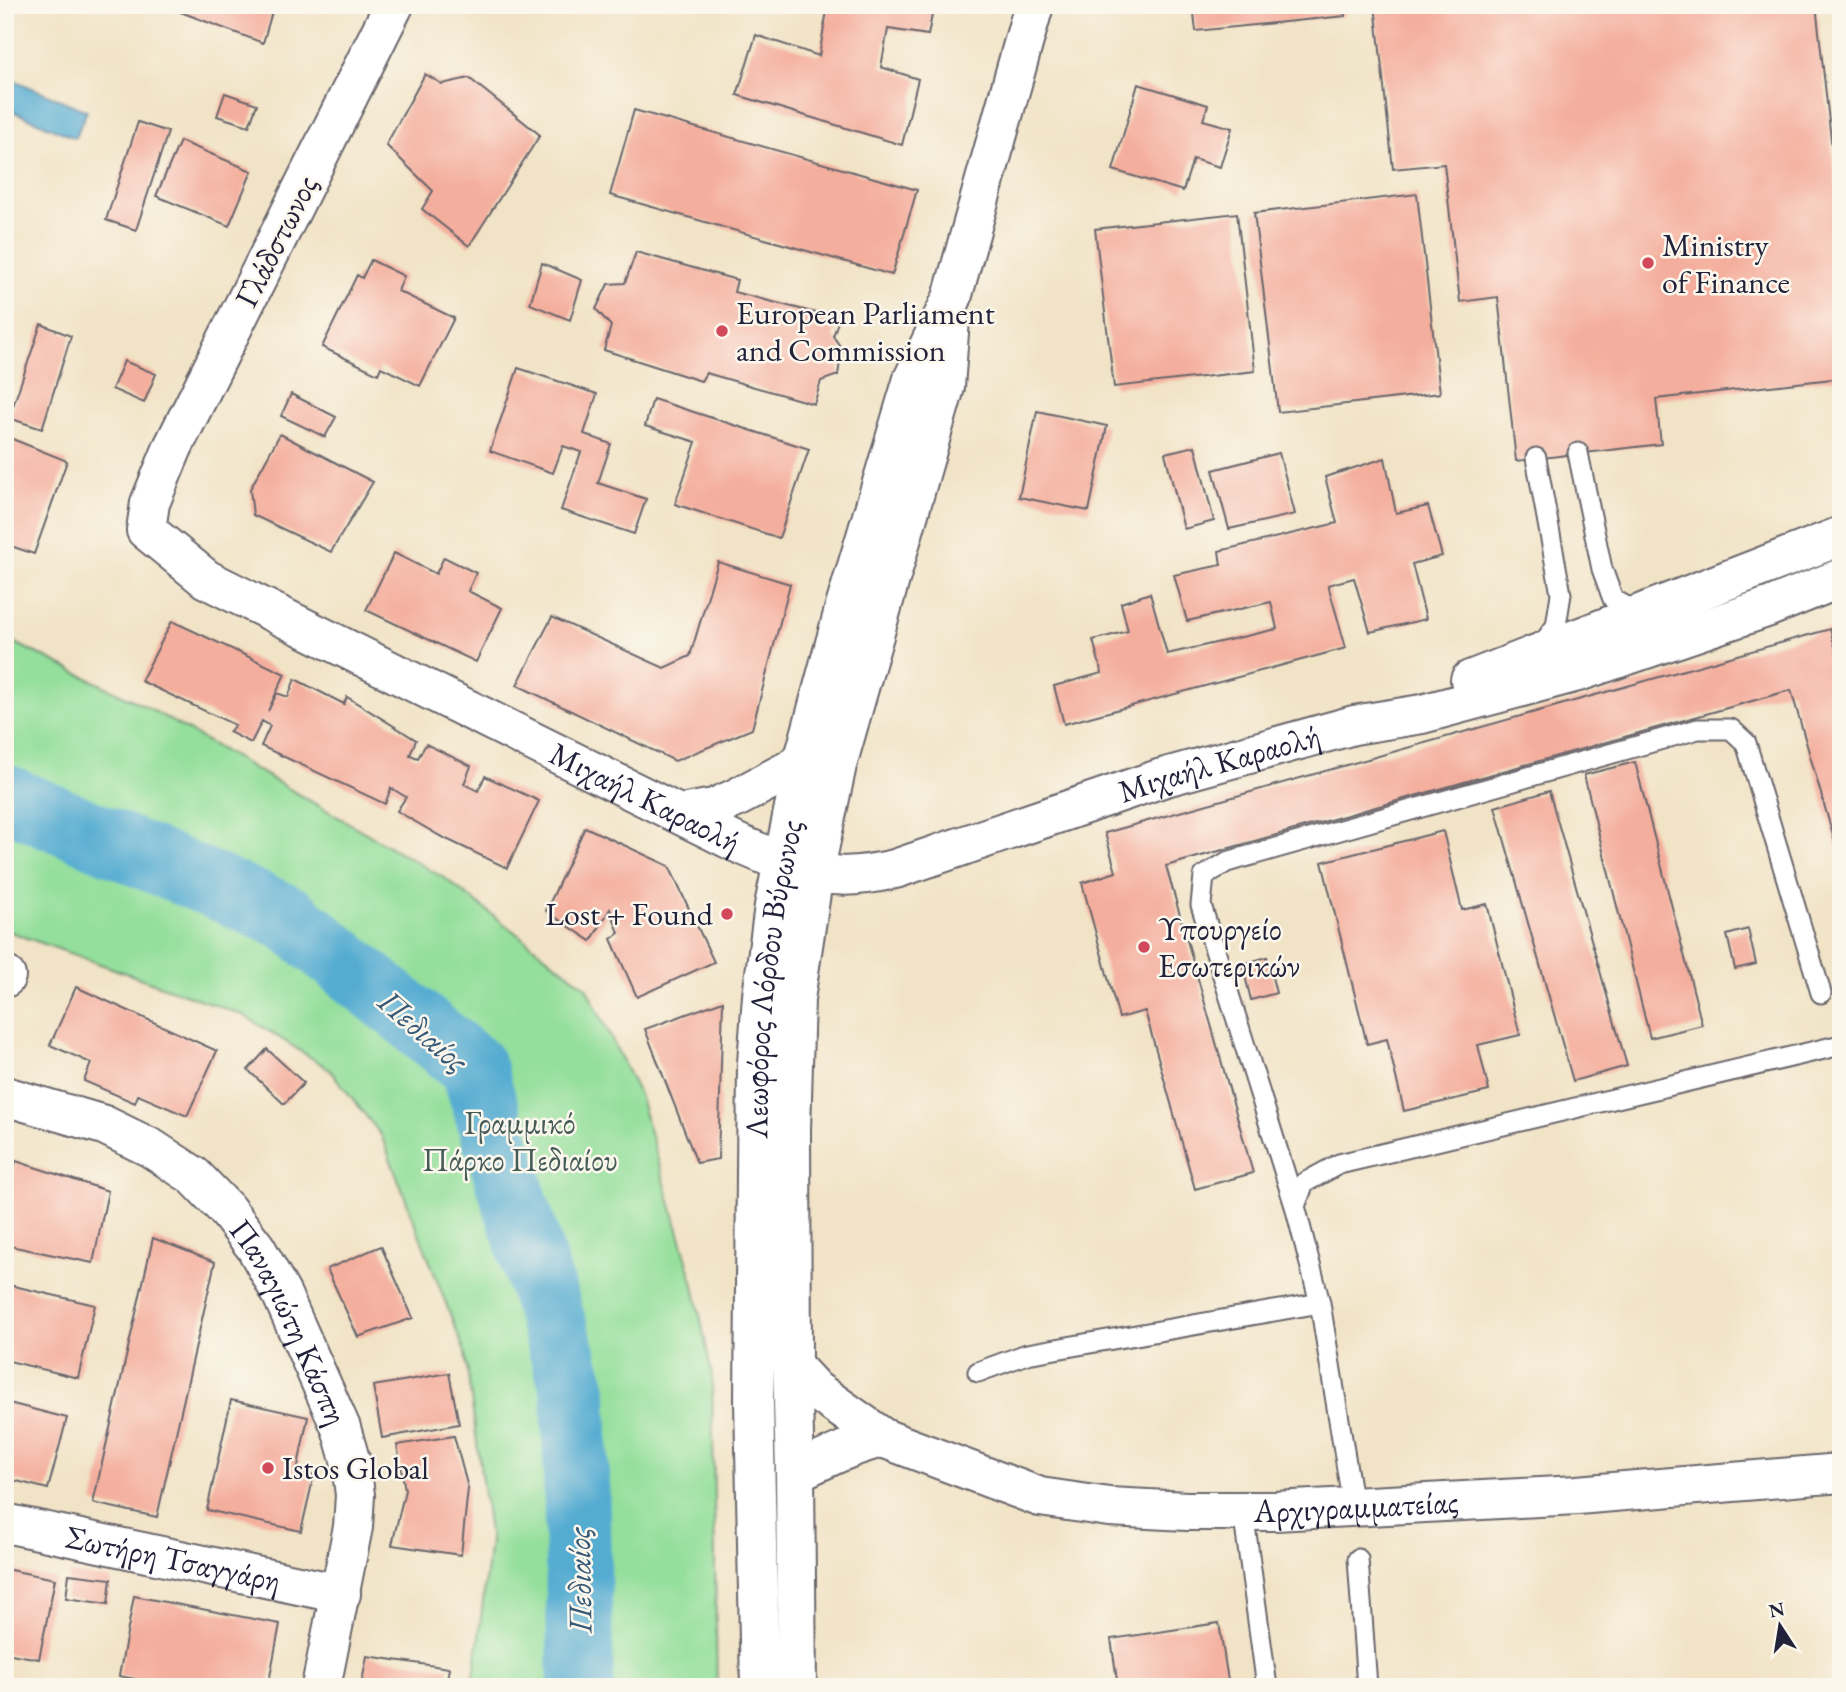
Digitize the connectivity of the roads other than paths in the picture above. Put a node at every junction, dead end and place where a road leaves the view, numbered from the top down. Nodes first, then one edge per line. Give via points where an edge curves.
1 (394, 5) edge
2 (1034, 5) edge
3 (952, 298) junction
4 (1578, 453) dead end
5 (1535, 458) dead end
6 (159, 478) joint
7 (1841, 536) edge
8 (1841, 578) edge
9 (1640, 614) junction
10 (1534, 655) junction
11 (1354, 725) junction
12 (804, 758) junction
13 (681, 814) junction
14 (798, 867) junction
15 (1821, 993) dead end
16 (1841, 1045) edge
17 (5, 1096) edge
18 (1295, 1206) junction
19 (1320, 1303) junction
20 (792, 1365) junction
21 (978, 1372) dead end
22 (883, 1438) junction
23 (795, 1473) junction
24 (1841, 1474) edge
25 (1353, 1506) junction
26 (1243, 1511) junction
27 (5, 1523) edge
28 (1358, 1559) dead end
29 (341, 1594) junction
30 (321, 1687) edge
31 (760, 1687) edge
32 (797, 1687) edge
33 (1267, 1687) edge
34 (1367, 1687) edge

1 - 6 street, Γλάδστωνος
2 - 3 street, Λεωφόρος Λόρδου Βύρωνος
3 - 12 street, Λεωφόρος Λόρδου Βύρωνος via 913,379
3 - 14 street, Λεωφόρος Λόρδου Βύρωνος via 945,387 837,765
4 - 9 lane via 1602,569 1613,598
5 - 10 lane via 1561,594 1556,626
6 - 13 street, Μιχαήλ Καραολή via 149,503 146,530 206,579
7 - 9 street, Μιχαήλ Καραολή
8 - 11 street, Μιχαήλ Καραολή via 1578,672 1422,714
9 - 10 street, Μιχαήλ Καραολή
10 - 11 street, Μιχαήλ Καραολή
11 - 14 street, Μιχαήλ Καραολή via 1162,778 895,869 859,877
12 - 13 street via 736,798
12 - 14 street, Λεωφόρος Λόρδου Βύρωνος
13 - 14 street, Μιχαήλ Καραολή
14 - 20 street, Λεωφόρος Λόρδου Βύρωνος via 792,1063
14 - 31 street, Λεωφόρος Λόρδου Βύρωνος via 762,996 757,1063 754,1401
15 - 18 lane via 1746,743 1731,729 1698,729 1227,862 1204,876 1202,905
16 - 18 lane via 1339,1164 1304,1183
17 - 29 street, Παναγιώτη Κάσπη via 104,1125 151,1148 194,1176 256,1248 332,1406 351,1463 353,1527
18 - 19 lane
19 - 21 lane via 1027,1354
19 - 25 lane
20 - 22 street, Αρχιγραμματείας via 814,1390
20 - 23 street, Λεωφόρος Λόρδου Βύρωνος
22 - 23 street via 838,1452
22 - 26 street, Αρχιγραμματείας via 1040,1497 1110,1507
23 - 32 street, Λεωφόρος Λόρδου Βύρωνος
24 - 25 street, Αρχιγραμματείας via 1577,1495
25 - 26 street, Αρχιγραμματείας
26 - 33 lane
27 - 29 street, Σωτήρη Τσαγγάρη
28 - 34 lane
29 - 30 street, Παναγιώτη Κάσπη

